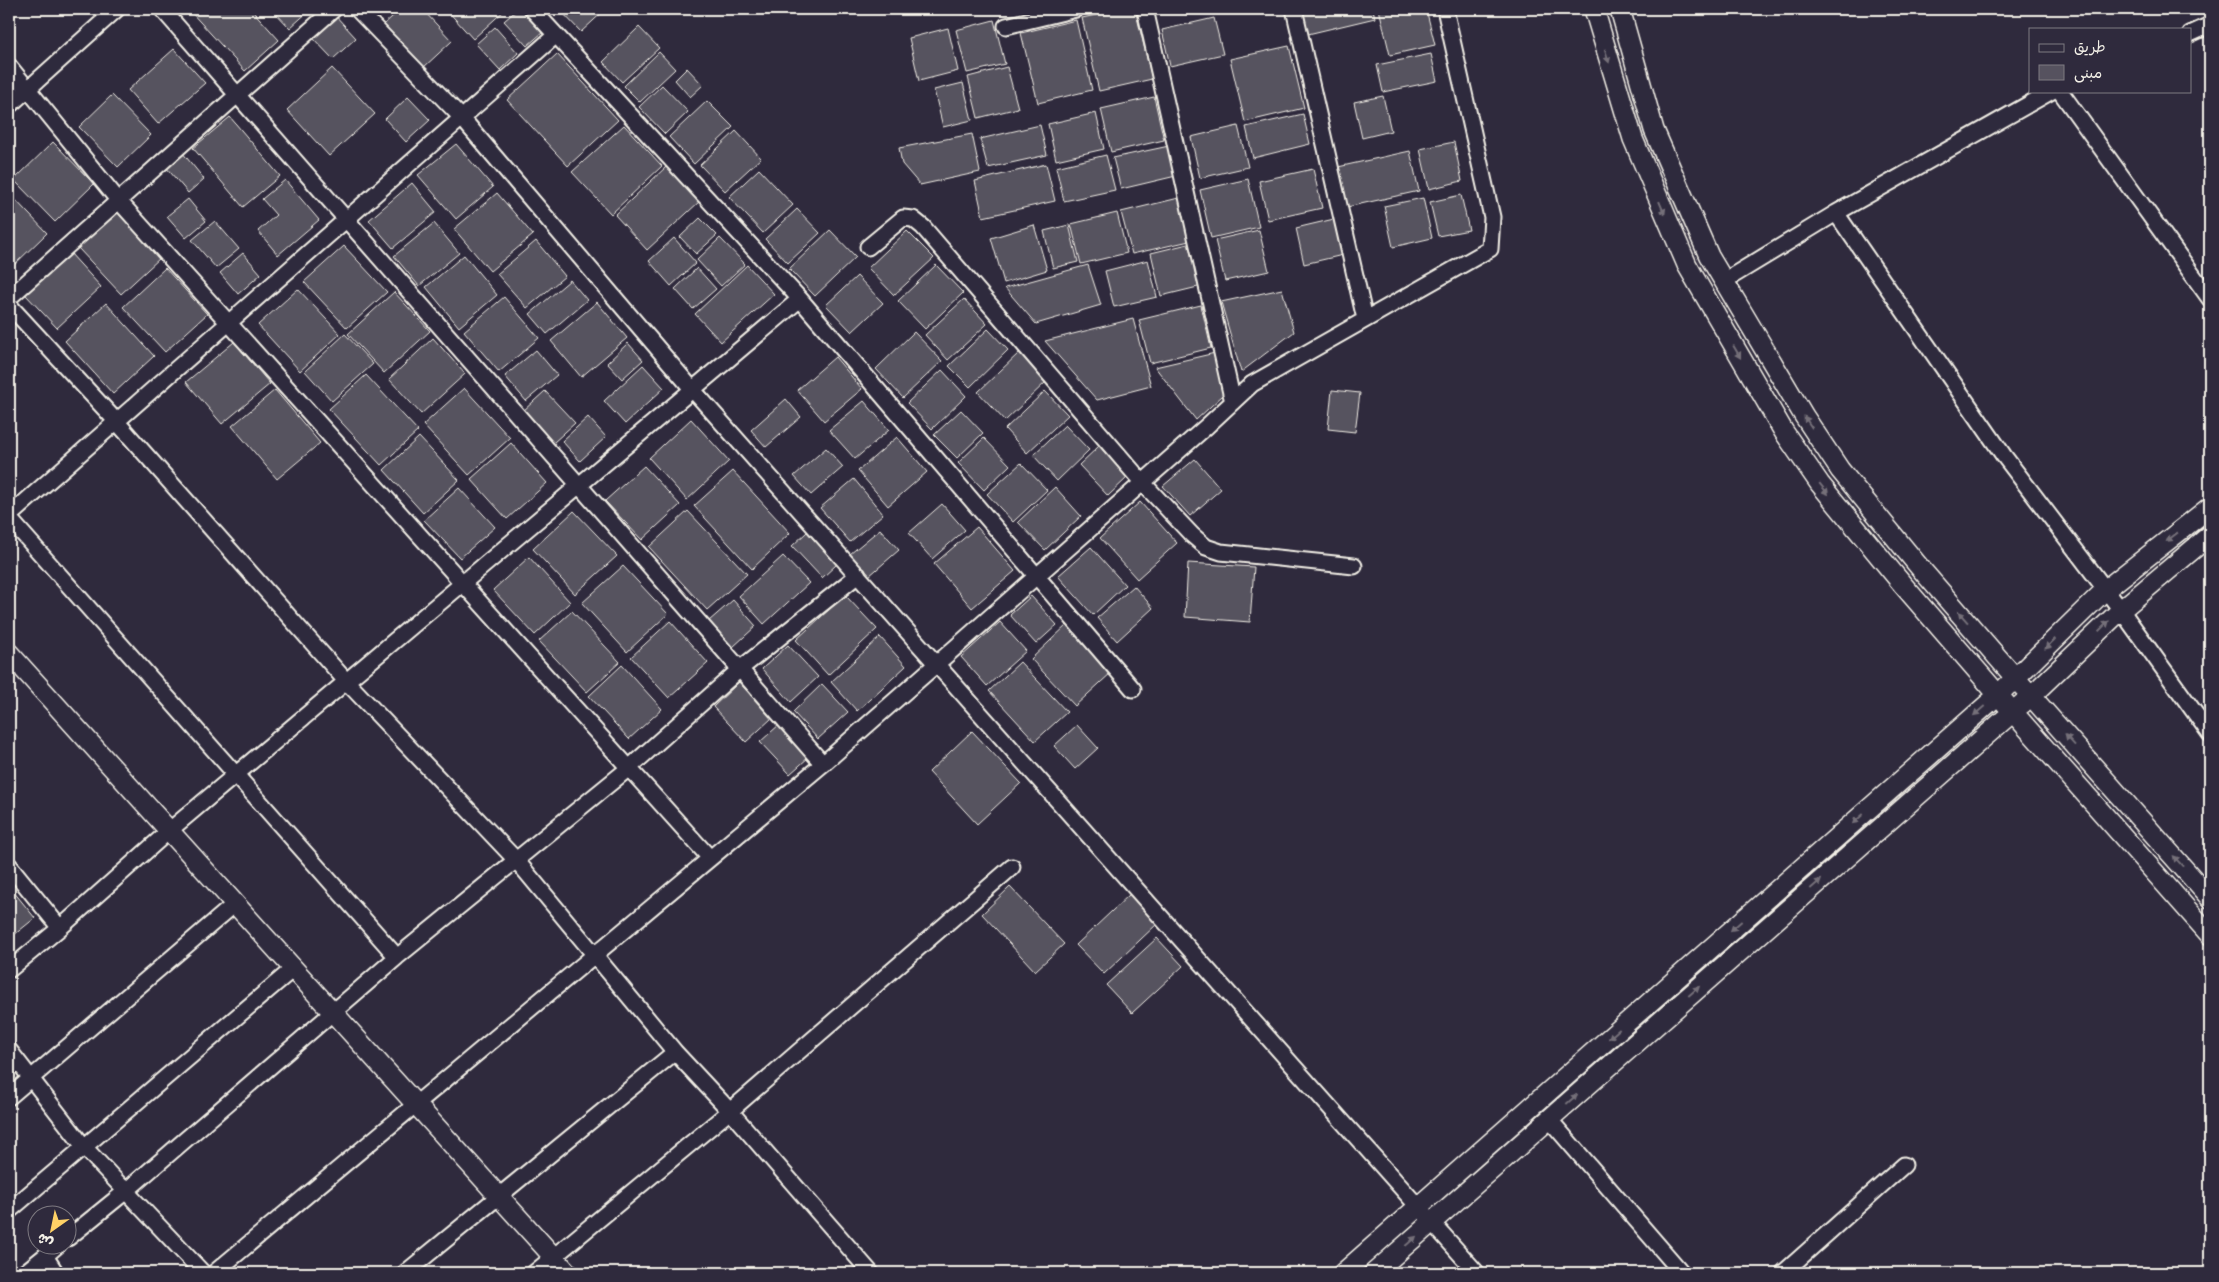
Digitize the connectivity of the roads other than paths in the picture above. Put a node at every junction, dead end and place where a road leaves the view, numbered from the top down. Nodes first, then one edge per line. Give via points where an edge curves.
1 (116, 9) edge
2 (162, 9) edge
3 (334, 9) edge
4 (357, 9) edge
5 (532, 9) edge
6 (1145, 9) edge
7 (1294, 9) edge
8 (1445, 9) edge
9 (1594, 9) edge
10 (1620, 9) edge
11 (1066, 10) edge
12 (1006, 26) dead end
13 (2210, 26) edge
14 (2192, 33) edge
15 (556, 35) junction
16 (9, 66) edge
17 (28, 88) junction
18 (2050, 92) edge
19 (2061, 92) edge
20 (237, 94) junction
21 (9, 106) edge
22 (461, 117) junction
23 (118, 200) junction
24 (1836, 213) junction
25 (346, 219) junction
26 (868, 247) dead end
27 (1724, 281) junction
28 (9, 298) edge
29 (800, 299) junction
30 (2210, 299) edge
31 (9, 305) edge
32 (1365, 319) junction
33 (229, 322) junction
34 (693, 390) junction
35 (1233, 402) junction
36 (116, 421) junction
37 (1142, 482) junction
38 (579, 485) junction
39 (2210, 507) edge
40 (9, 517) edge
41 (2210, 535) edge
42 (1354, 566) dead end
43 (1036, 574) junction
44 (858, 575) junction
45 (464, 583) junction
46 (2105, 590) junction
47 (2121, 610) junction
48 (9, 653) edge
49 (937, 664) junction
50 (740, 669) junction
51 (2016, 679) junction
52 (346, 682) junction
53 (1133, 689) dead end
54 (1998, 695) junction
55 (2031, 696) junction
56 (2012, 711) junction
57 (2210, 734) edge
58 (823, 764) junction
59 (629, 768) junction
60 (236, 774) junction
61 (170, 830) junction
62 (709, 857) junction
63 (517, 861) junction
64 (9, 865) edge
65 (1012, 867) dead end
66 (2210, 898) edge
67 (236, 903) junction
68 (60, 928) junction
69 (2210, 935) edge
70 (594, 955) junction
71 (397, 958) junction
72 (294, 968) junction
73 (9, 970) edge
74 (334, 1013) junction
75 (9, 1050) edge
76 (675, 1052) junction
77 (31, 1078) junction
78 (9, 1097) edge
79 (415, 1103) junction
80 (730, 1112) junction
81 (1549, 1119) junction
82 (85, 1148) junction
83 (1904, 1165) dead end
84 (126, 1191) junction
85 (498, 1196) junction
86 (1418, 1207) junction
87 (9, 1211) edge
88 (1432, 1222) junction
89 (78, 1230) edge
90 (47, 1254) edge
91 (45, 1256) junction
92 (554, 1258) junction
93 (24, 1273) edge
94 (56, 1273) edge
95 (203, 1273) edge
96 (214, 1273) edge
97 (405, 1273) edge
98 (534, 1273) edge
99 (568, 1273) edge
100 (871, 1273) edge
101 (1343, 1273) edge
102 (1374, 1273) edge
103 (1477, 1273) edge
104 (1682, 1273) edge
105 (1783, 1273) edge

1 - 17 street
2 - 20 street
3 - 20 street
4 - 22 street
5 - 15 street
6 - 35 street
7 - 32 street
8 - 32 street via 1492,217 1490,249
9 -> 54 street via 1633,139 1687,265 1751,377 1820,484
10 - 27 street via 1654,130 1709,256
11 - 12 street
13 - 14 street
15 - 22 street
15 - 29 street
16 - 17 street
17 - 21 street
17 - 23 street
18 - 24 street
19 - 30 street
20 - 23 street
20 - 25 street
22 - 25 street
22 - 34 street
23 - 28 street
23 - 33 street
24 - 27 street
24 - 46 street via 2004,456
25 - 33 street
25 - 38 street
26 - 37 street via 903,218 913,219
51 -> 27 street via 1840,470
29 - 34 street
29 - 43 street
31 - 36 street
32 - 35 street via 1252,384
33 - 36 street
33 - 45 street
34 - 38 street
34 - 44 street
35 - 37 street
36 - 40 street
36 - 52 street
37 - 42 street via 1206,547 1221,552
37 - 43 street
38 - 45 street
38 - 50 street
39 -> 46 street
40 - 60 street
41 - 47 street
43 - 49 street
43 - 53 street
44 - 49 street
44 - 50 street
45 - 52 street
45 - 59 street
46 - 47 street
46 -> 51 street
55 -> 47 street
47 - 57 street
48 - 61 street
49 - 58 street
49 - 86 street
50 - 58 street
50 - 59 street
51 - 54 street
51 - 55 street
52 - 60 street
52 - 63 street
54 - 56 street
54 -> 86 street
55 - 56 street
66 -> 55 street
56 - 69 street
81 -> 56 street
58 - 62 street
59 - 62 street
59 - 63 street
60 - 61 street
60 - 71 street
61 - 67 street
61 - 68 street
62 - 70 street
63 - 70 street
63 - 71 street
64 - 68 street
65 - 80 street
67 - 72 street
67 - 77 street
68 - 73 street
70 - 76 street
70 - 79 street
71 - 74 street
72 - 74 street
72 - 82 street
74 - 79 street
74 - 84 street
75 - 77 street
76 - 80 street
76 - 85 street
77 - 78 street
77 - 82 street
79 - 85 street
79 - 96 street
80 - 92 street
80 - 100 street
81 - 88 street
81 - 104 street
82 - 84 street
82 - 87 street
83 - 105 street
84 - 89 street
84 - 95 street
85 - 92 street
85 - 97 street
86 - 88 street
86 - 101 street
102 -> 88 street
88 - 103 street
90 - 91 street
91 - 93 street
91 - 94 street
92 - 98 street
92 - 99 street

